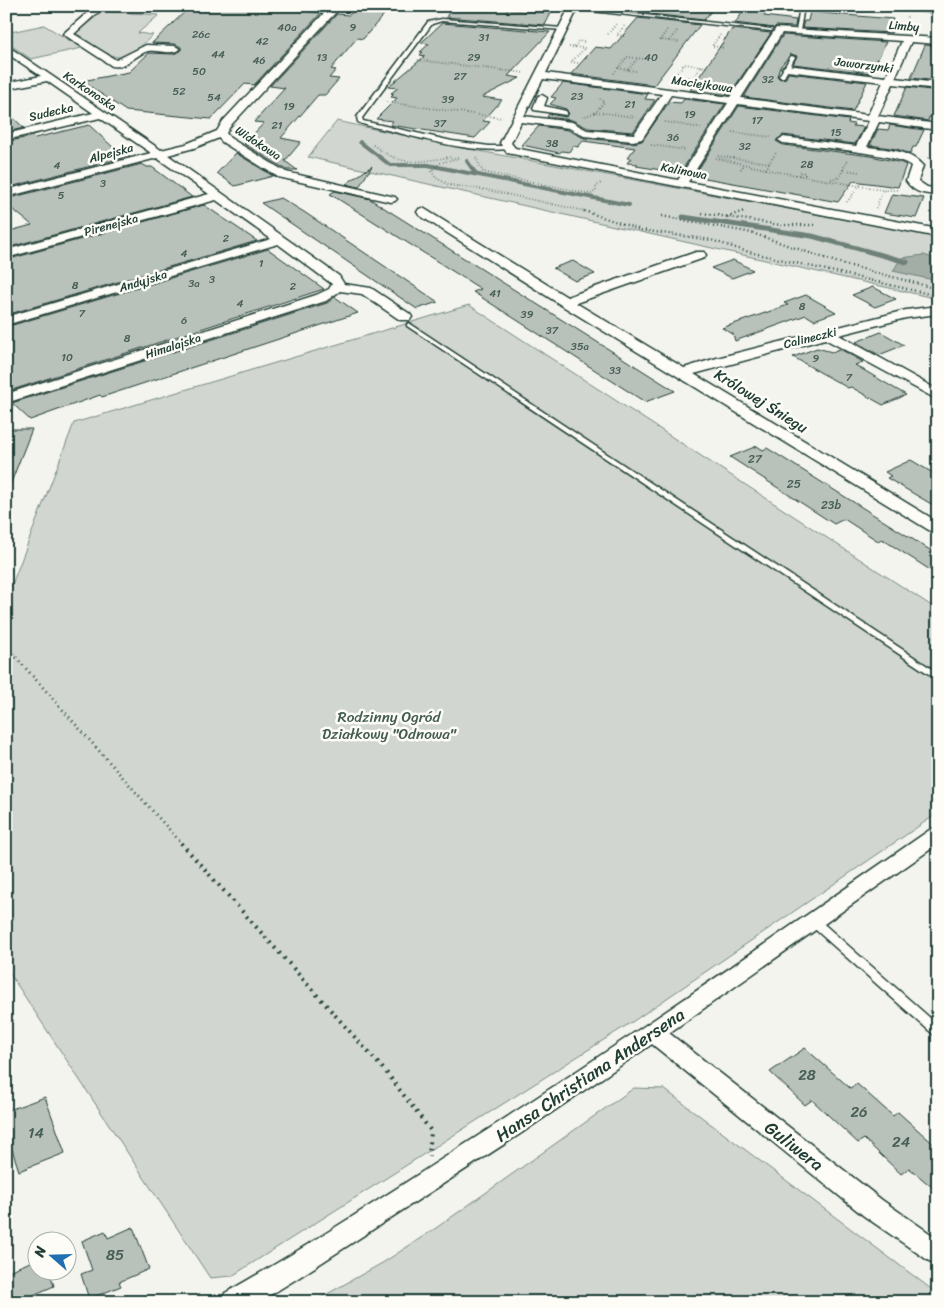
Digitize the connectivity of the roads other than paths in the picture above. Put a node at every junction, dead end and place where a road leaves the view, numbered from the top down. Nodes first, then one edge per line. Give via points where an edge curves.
1 (101, 6) edge
2 (802, 6) edge
3 (328, 7) edge
4 (574, 7) edge
5 (353, 10) dead end
6 (563, 29) junction
7 (775, 30) junction
8 (798, 31) junction
9 (908, 38) junction
10 (938, 41) edge
11 (6, 48) edge
12 (175, 49) dead end
13 (793, 57) dead end
14 (404, 58) joint
15 (784, 72) joint
16 (534, 74) junction
17 (48, 78) junction
18 (890, 80) junction
19 (6, 86) edge
20 (938, 86) edge
21 (669, 87) junction
22 (542, 98) dead end
23 (372, 100) joint
24 (735, 101) junction
25 (103, 114) junction
26 (512, 118) junction
27 (873, 119) junction
28 (576, 121) junction
29 (938, 127) edge
30 (221, 133) junction
31 (6, 136) edge
32 (783, 140) road end
33 (507, 148) junction
34 (857, 150) junction
35 (160, 154) junction
36 (681, 184) junction
37 (938, 192) edge
38 (6, 194) edge
39 (216, 196) junction
40 (391, 199) dead end
41 (423, 212) dead end
42 (938, 233) edge
43 (280, 240) junction
44 (6, 254) edge
45 (700, 255) dead end
46 (337, 287) junction
47 (566, 302) junction
48 (938, 310) edge
49 (6, 321) edge
50 (407, 321) joint
51 (827, 334) junction
52 (684, 373) junction
53 (938, 396) edge
54 (6, 399) edge
55 (938, 530) edge
56 (938, 677) edge
57 (938, 834) edge
58 (813, 921) junction
59 (938, 1032) edge
60 (654, 1033) junction
61 (938, 1254) edge
62 (234, 1302) edge

1 - 12 street via 68,34 116,64 146,48
2 - 8 lane
3 - 5 lane
3 - 30 street, Widokowa via 331,12
4 - 6 street
4 - 7 lane
6 - 14 lane via 435,21 430,22
6 - 16 street
7 - 8 street, Limby
7 - 24 street
8 - 9 street, Limby
9 - 10 street, Limby
9 - 18 street
11 - 17 street, Karkonoska
13 - 15 lane
14 - 23 lane
15 - 18 street, Jaworzynki
16 - 21 street, Maciejkowa
16 - 26 street
17 - 19 street
17 - 25 street, Karkonoska
18 - 20 street, Jaworzynki
18 - 27 street
21 - 24 street, Maciejkowa
21 - 28 street via 638,137 623,139 584,133
22 - 28 street via 540,109 574,114
23 - 33 lane via 359,118 361,122 463,144
24 - 27 street, Maciejkowa
24 - 36 street
25 - 31 street, Sudecka
25 - 35 street, Karkonoska
26 - 28 street
26 - 33 street via 505,143
27 - 29 street, Maciejkowa
27 - 34 street
30 - 35 street, Alpejska via 209,140
30 - 40 street, Widokowa via 226,140 282,175
32 - 34 street
33 - 36 street, Kalinowa via 517,154
34 - 37 street via 913,160 917,166 912,181 920,189
35 - 38 street, Alpejska
35 - 39 street
36 - 42 street, Kalinowa
39 - 43 street
39 - 44 street, Pirenejska
41 - 47 street, Królowej Śniegu
43 - 46 street via 336,279
43 - 49 street, Andyjska
45 - 47 street
46 - 50 street via 366,291
46 - 54 street, Himalajska via 322,298
47 - 52 street, Królowej Śniegu
48 - 51 street, Calineczki via 906,314
50 - 56 lane
51 - 52 street, Calineczki via 722,360
51 - 53 street
52 - 55 street, Królowej Śniegu
57 - 58 street, Hansa Christiana Andersena
58 - 59 lane
58 - 60 street, Hansa Christiana Andersena
60 - 61 street, Guliwera via 866,1203
60 - 62 street, Hansa Christiana Andersena via 314,1256

